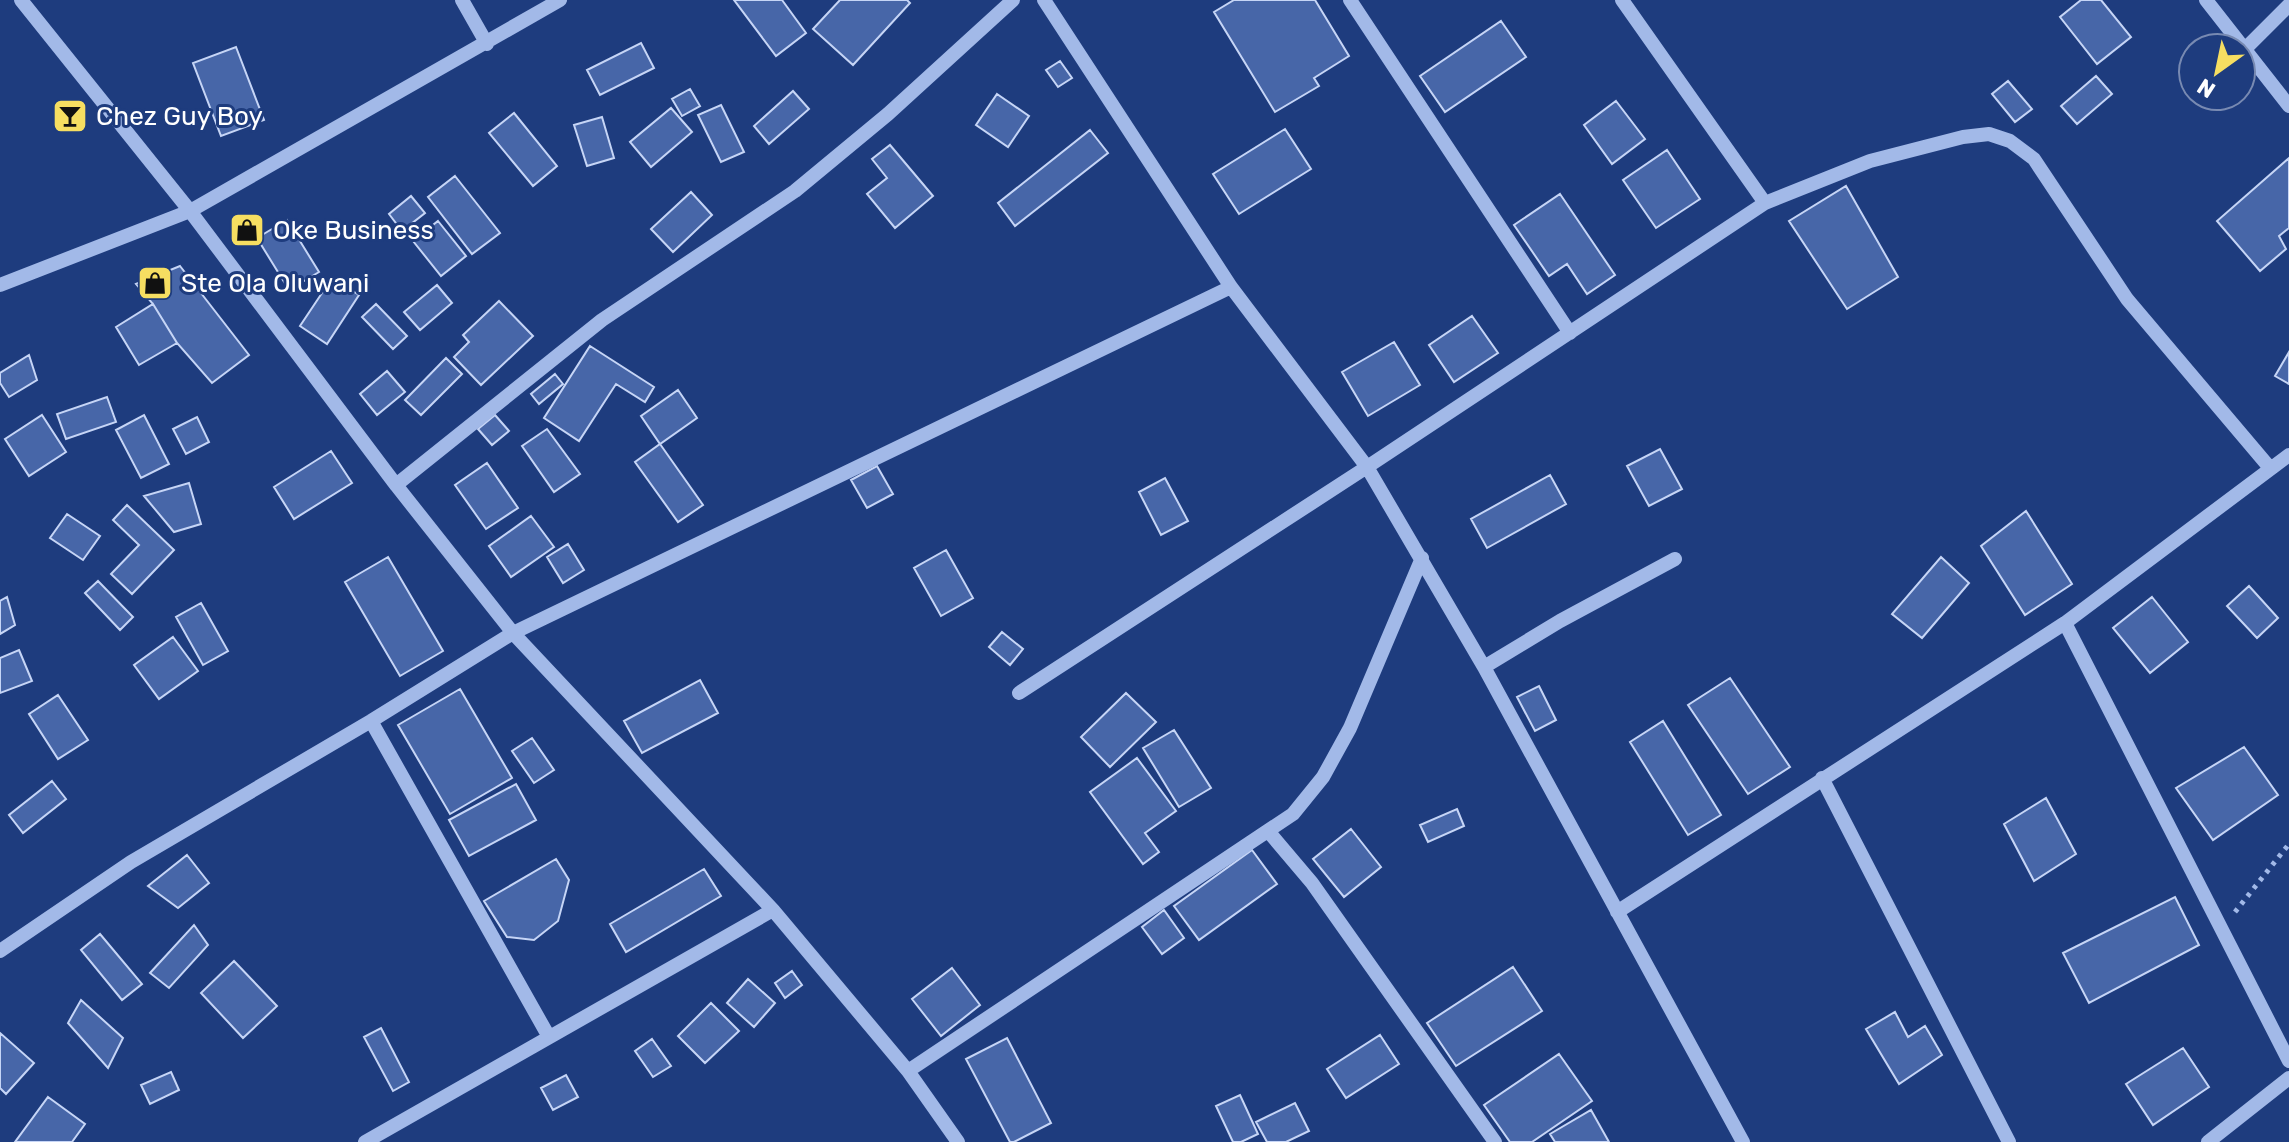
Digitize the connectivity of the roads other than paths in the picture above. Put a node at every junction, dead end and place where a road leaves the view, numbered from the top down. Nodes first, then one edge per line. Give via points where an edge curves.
1 (21, 0) edge
2 (462, 0) edge
3 (560, 0) edge
4 (1013, 0) edge
5 (1044, 0) edge
6 (1350, 0) edge
7 (1622, 0) edge
8 (2206, 0) edge
9 (2289, 5) edge
10 (2230, 32) edge
11 (2257, 37) edge
12 (487, 44) junction
13 (2257, 66) edge
14 (2289, 106) edge
15 (1765, 203) junction
16 (190, 211) junction
17 (0, 285) edge
18 (1231, 287) junction
19 (1570, 333) junction
20 (2289, 455) edge
21 (1367, 467) junction
22 (2270, 468) junction
23 (396, 485) junction
24 (1422, 558) junction
25 (1675, 559) dead end
26 (2065, 623) junction
27 (513, 633) junction
28 (1484, 667) junction
29 (1019, 693) dead end
30 (371, 721) junction
31 (1822, 778) junction
32 (1268, 831) junction
33 (773, 910) junction
34 (1617, 912) junction
35 (0, 951) edge
36 (549, 1037) junction
37 (2289, 1061) edge
38 (908, 1071) junction
39 (2289, 1078) edge
40 (365, 1142) edge
41 (958, 1142) edge
42 (1495, 1142) edge
43 (1743, 1142) edge
44 (2009, 1142) edge
45 (2208, 1142) edge

1 - 16 street
2 - 12 street
3 - 12 street
4 - 23 street via 795,191 602,320
5 - 18 street
6 - 19 street
7 - 15 street
8 - 10 street
9 - 11 street
12 - 16 street
13 - 14 street
15 - 19 street
15 - 22 street via 1870,161 1937,144 1989,134 2010,141 2034,159 2127,299
16 - 17 street
16 - 23 street
18 - 21 street
18 - 27 street
19 - 21 street
20 - 22 street
21 - 24 street
21 - 29 street
22 - 26 street
23 - 27 street
24 - 28 street
24 - 32 street via 1350,728 1323,777 1293,814
25 - 28 street
26 - 31 street
26 - 37 street
27 - 30 street
27 - 33 street
28 - 34 street
30 - 35 street via 131,862
30 - 36 street
31 - 34 street
31 - 44 street
32 - 38 street
32 - 42 street via 1312,883
33 - 36 street
33 - 38 street
34 - 43 street
36 - 40 street
38 - 41 street
39 - 45 street

